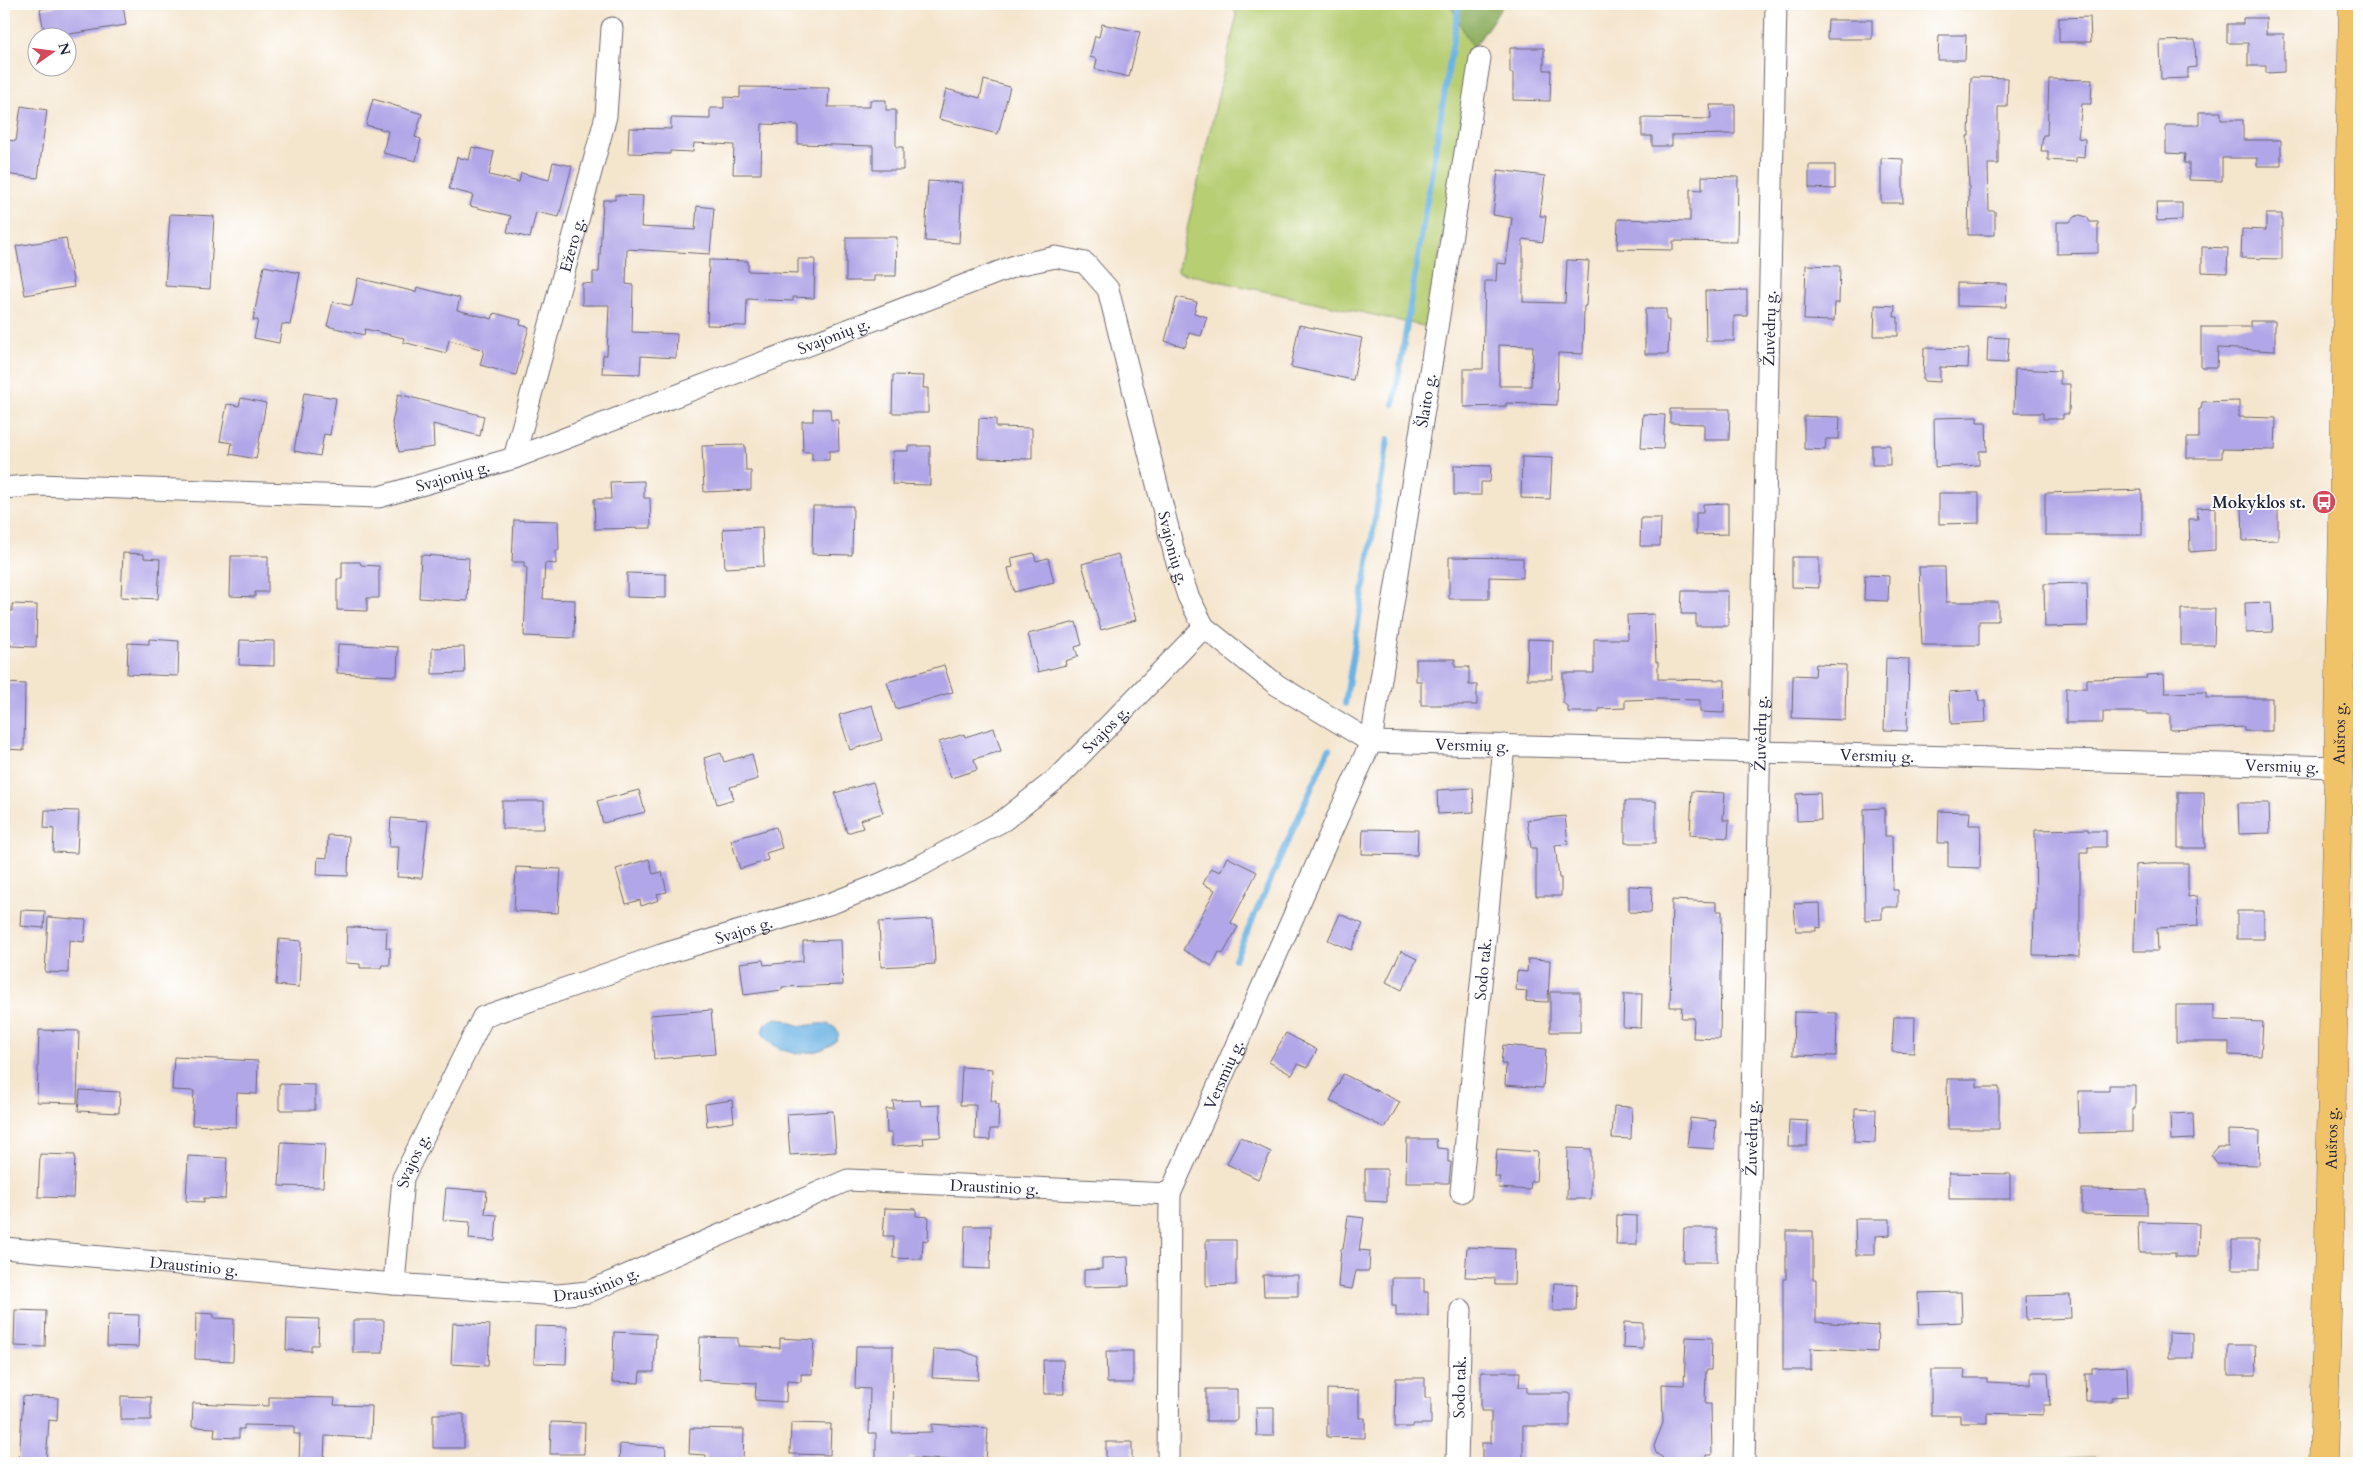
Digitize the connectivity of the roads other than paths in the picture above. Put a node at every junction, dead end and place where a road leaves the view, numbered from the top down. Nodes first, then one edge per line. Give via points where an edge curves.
1 (1776, 4) edge
2 (2353, 4) edge
3 (612, 28) dead end
4 (1480, 58) dead end
5 (2354, 229) edge
6 (514, 458) junction
7 (4, 488) edge
8 (1204, 627) junction
9 (1371, 742) junction
10 (1504, 746) junction
11 (1761, 752) junction
12 (2338, 767) junction
13 (1461, 1192) dead end
14 (1170, 1194) junction
15 (4, 1248) edge
16 (394, 1284) junction
17 (1461, 1310) dead end
18 (1168, 1463) edge
19 (1457, 1463) edge
20 (1744, 1463) edge
21 (2322, 1463) edge

1 - 11 street, Žuvėdrų g.
2 - 5 main road, Aušros g.
3 - 6 street, Ežero g. via 606,116
4 - 9 street, Šlaito g.
5 - 12 main road, Aušros g. via 2341,524
6 - 7 street, Svajonių g. via 379,497 38,485
6 - 8 street, Svajonių g. via 1017,265 1056,257 1086,263 1108,289 1175,556 1188,596
8 - 9 street, Svajonių g. via 1277,685
8 - 16 street, Svajos g. via 1060,776 1004,820 922,865 832,903 661,955 483,1017 403,1178
9 - 10 street, Versmių g.
9 - 14 street, Versmių g.
10 - 11 street, Versmių g.
10 - 13 street, Sodo tak.
11 - 12 street, Versmių g.
11 - 20 street, Žuvėdrų g.
12 - 21 main road, Aušros g.
14 - 16 street, Draustinio g. via 848,1180 588,1292 558,1295
14 - 18 street, Versmių g.
15 - 16 street, Draustinio g.
17 - 19 street, Sodo tak.

